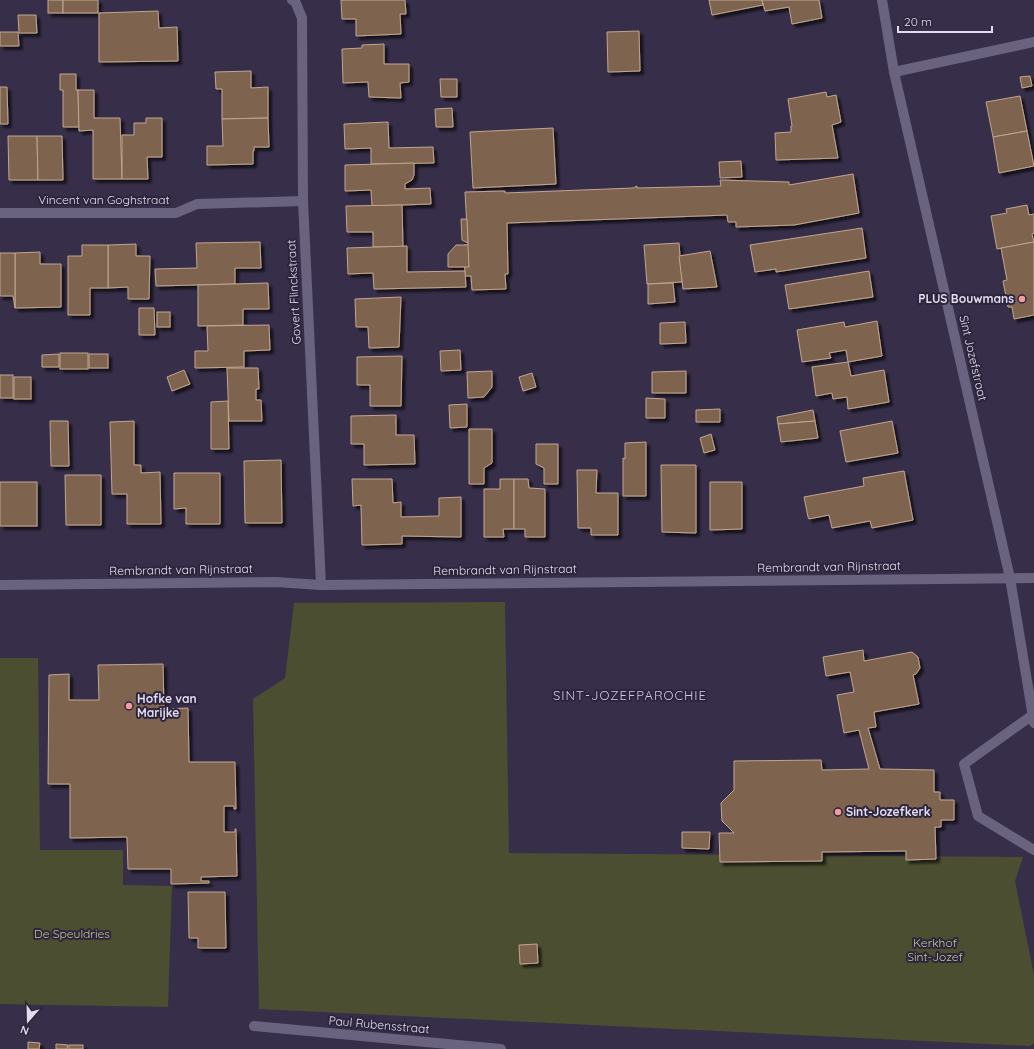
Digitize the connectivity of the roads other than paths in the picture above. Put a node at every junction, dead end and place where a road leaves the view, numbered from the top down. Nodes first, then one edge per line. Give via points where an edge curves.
1 (292, 0) edge
2 (882, 0) edge
3 (1034, 42) edge
4 (894, 72) junction
5 (303, 201) junction
6 (0, 213) edge
7 (1010, 578) junction
8 (1034, 578) edge
9 (321, 584) junction
10 (0, 585) edge
11 (1034, 717) edge
12 (1034, 850) edge
13 (254, 1026) dead end
14 (501, 1049) edge

1 - 5 street, Govert Flinckstraat via 295,1 302,18
2 - 4 street, Sint Jozefstraat
3 - 4 street
4 - 7 street, Sint Jozefstraat
5 - 6 street, Vincent van Goghstraat via 196,204 176,213
5 - 9 street, Govert Flinckstraat
7 - 8 street, Rembrandt van Rijnstraat
7 - 9 street, Rembrandt van Rijnstraat
7 - 11 street, Sint Jozefstraat
9 - 10 street, Rembrandt van Rijnstraat via 275,582
11 - 12 street via 964,764 978,816
13 - 14 street, Paul Rubensstraat

